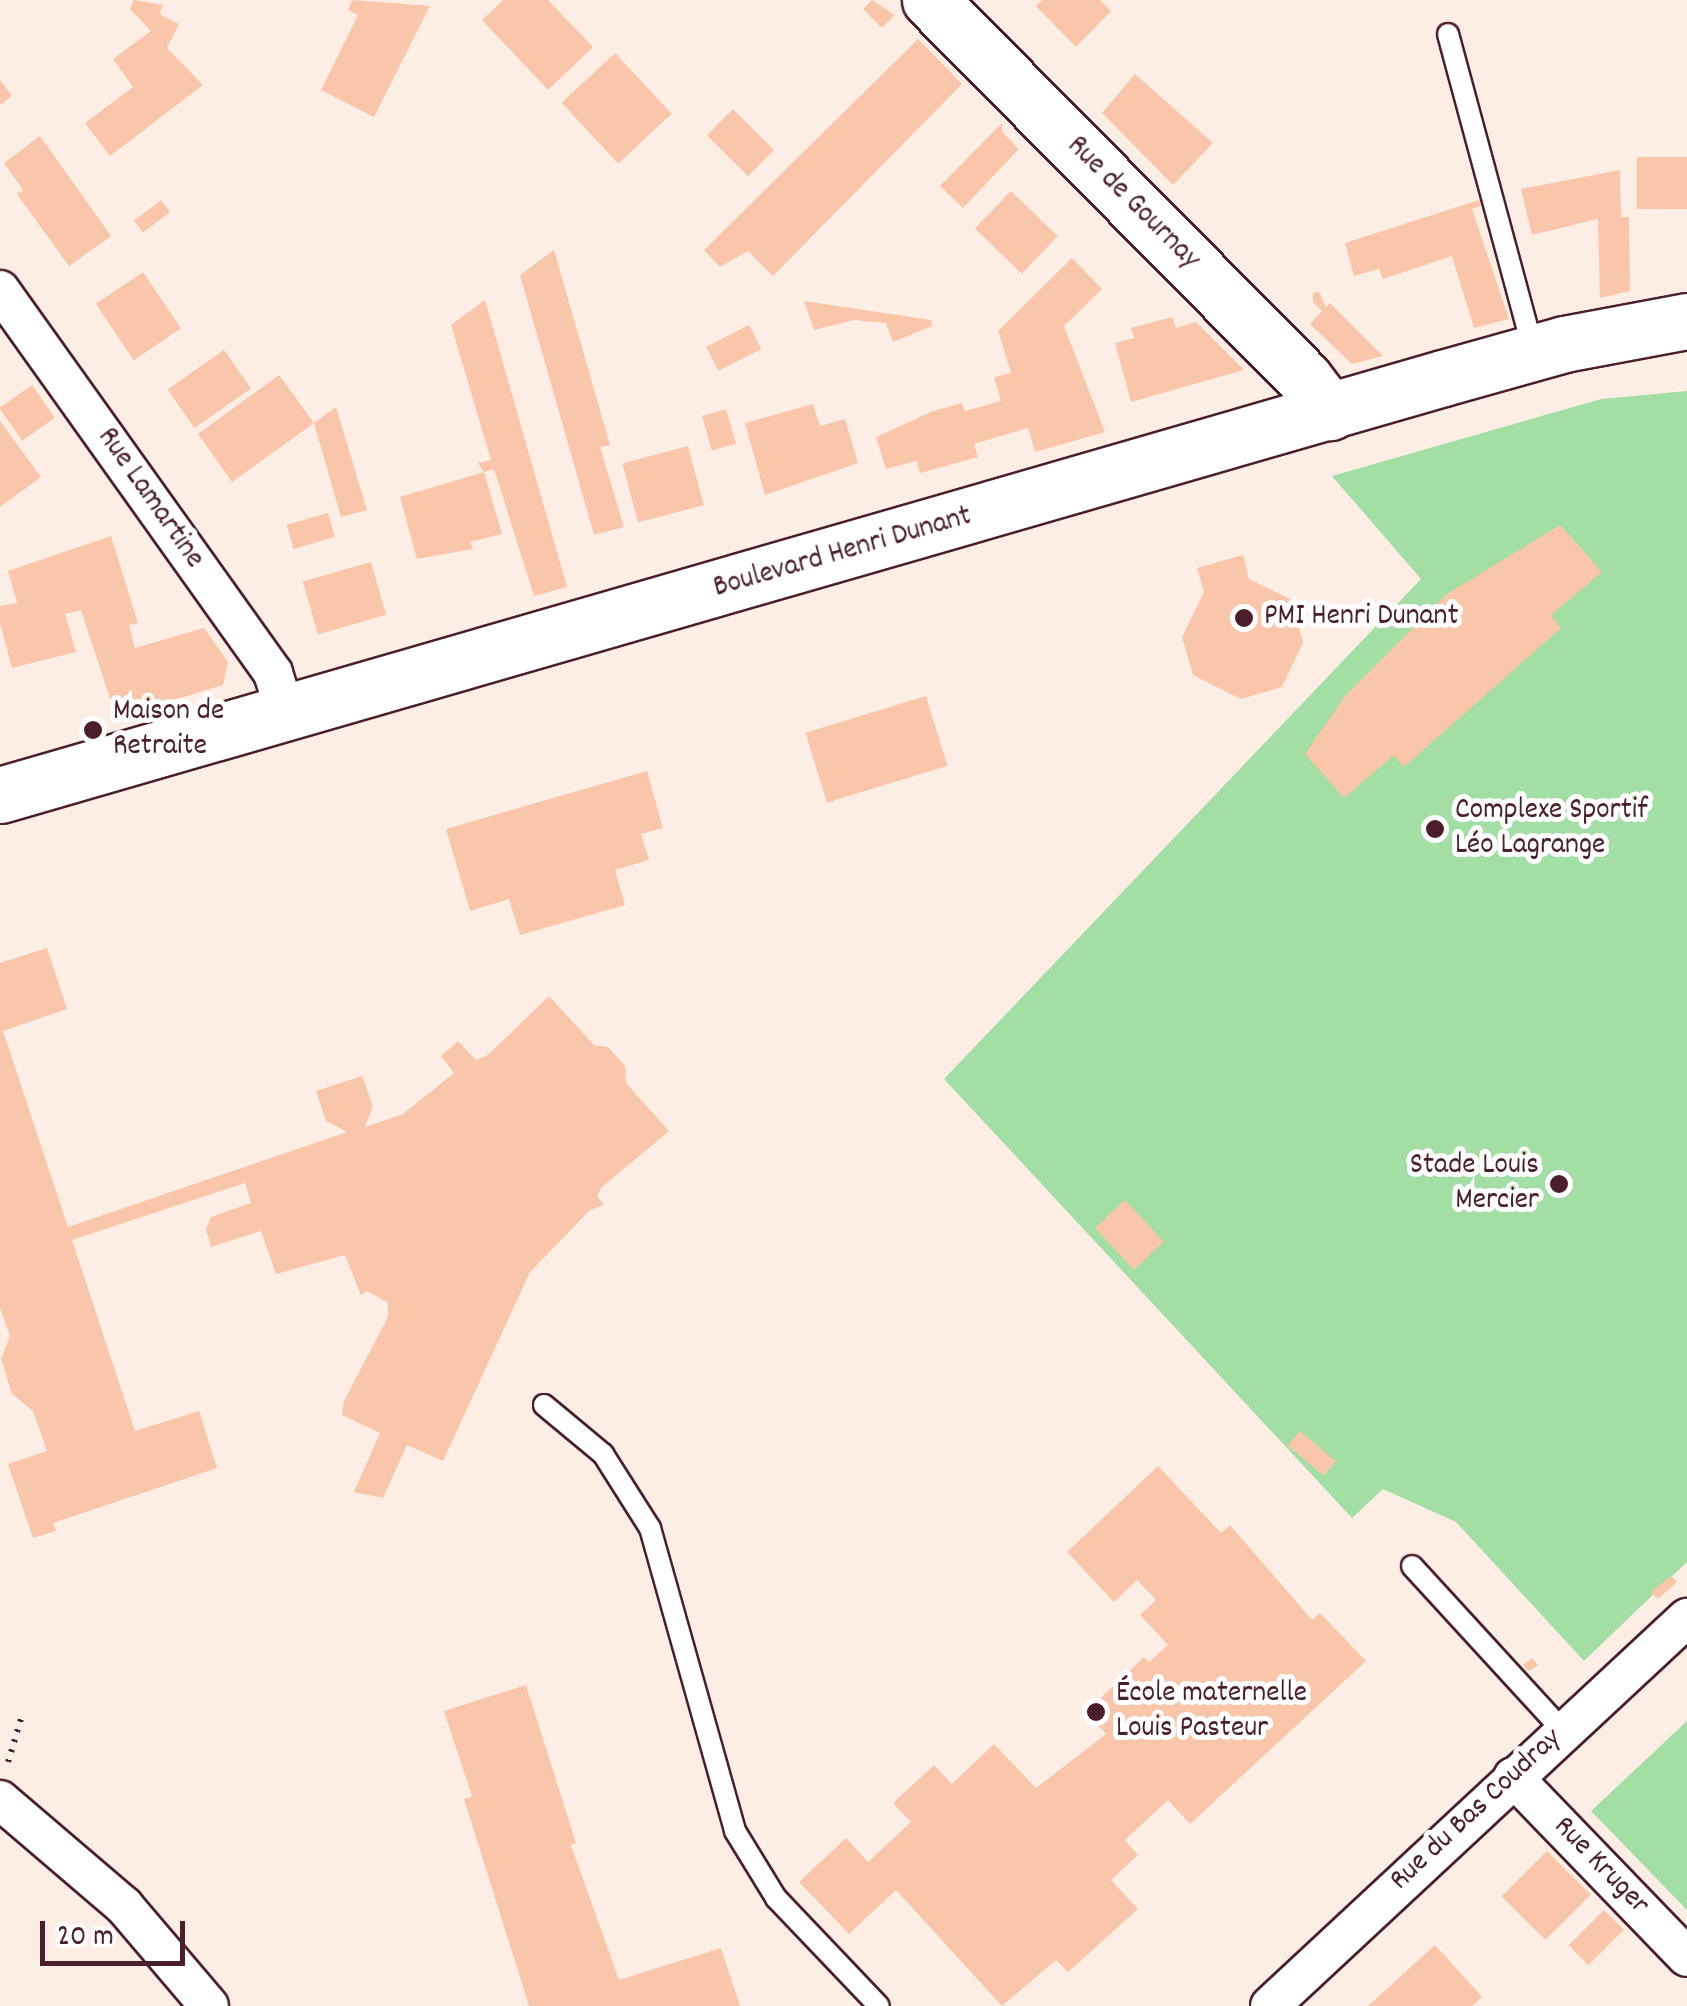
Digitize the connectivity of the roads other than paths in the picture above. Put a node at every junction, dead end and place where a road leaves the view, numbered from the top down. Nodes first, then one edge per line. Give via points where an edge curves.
1 (930, 0) edge
2 (1448, 34) dead end
3 (0, 290) edge
4 (1687, 321) edge
5 (1534, 352) junction
6 (1330, 412) junction
7 (286, 714) junction
8 (0, 795) edge
9 (544, 1405) dead end
10 (1412, 1566) dead end
11 (1687, 1618) edge
12 (1563, 1731) junction
13 (1512, 1776) junction
14 (2, 1789) edge
15 (1687, 1958) edge
16 (1285, 2001) edge
17 (209, 2006) edge
18 (879, 2006) edge

1 - 6 main road, Rue de Gournay via 1304,378
2 - 5 lane
3 - 7 street, Rue Lamartine via 273,673
4 - 5 main road, Boulevard Henri Dunant
5 - 6 main road, Boulevard Henri Dunant
6 - 7 main road, Boulevard Henri Dunant
7 - 8 main road, Boulevard Henri Dunant
9 - 18 lane via 604,1454 650,1528 735,1830 776,1898
10 - 12 lane
11 - 12 street, Rue du Bas Coudray
12 - 13 street, Rue du Bas Coudray
13 - 15 street, Rue Kruger
13 - 16 street, Rue du Bas Coudray
14 - 17 street via 124,1906

